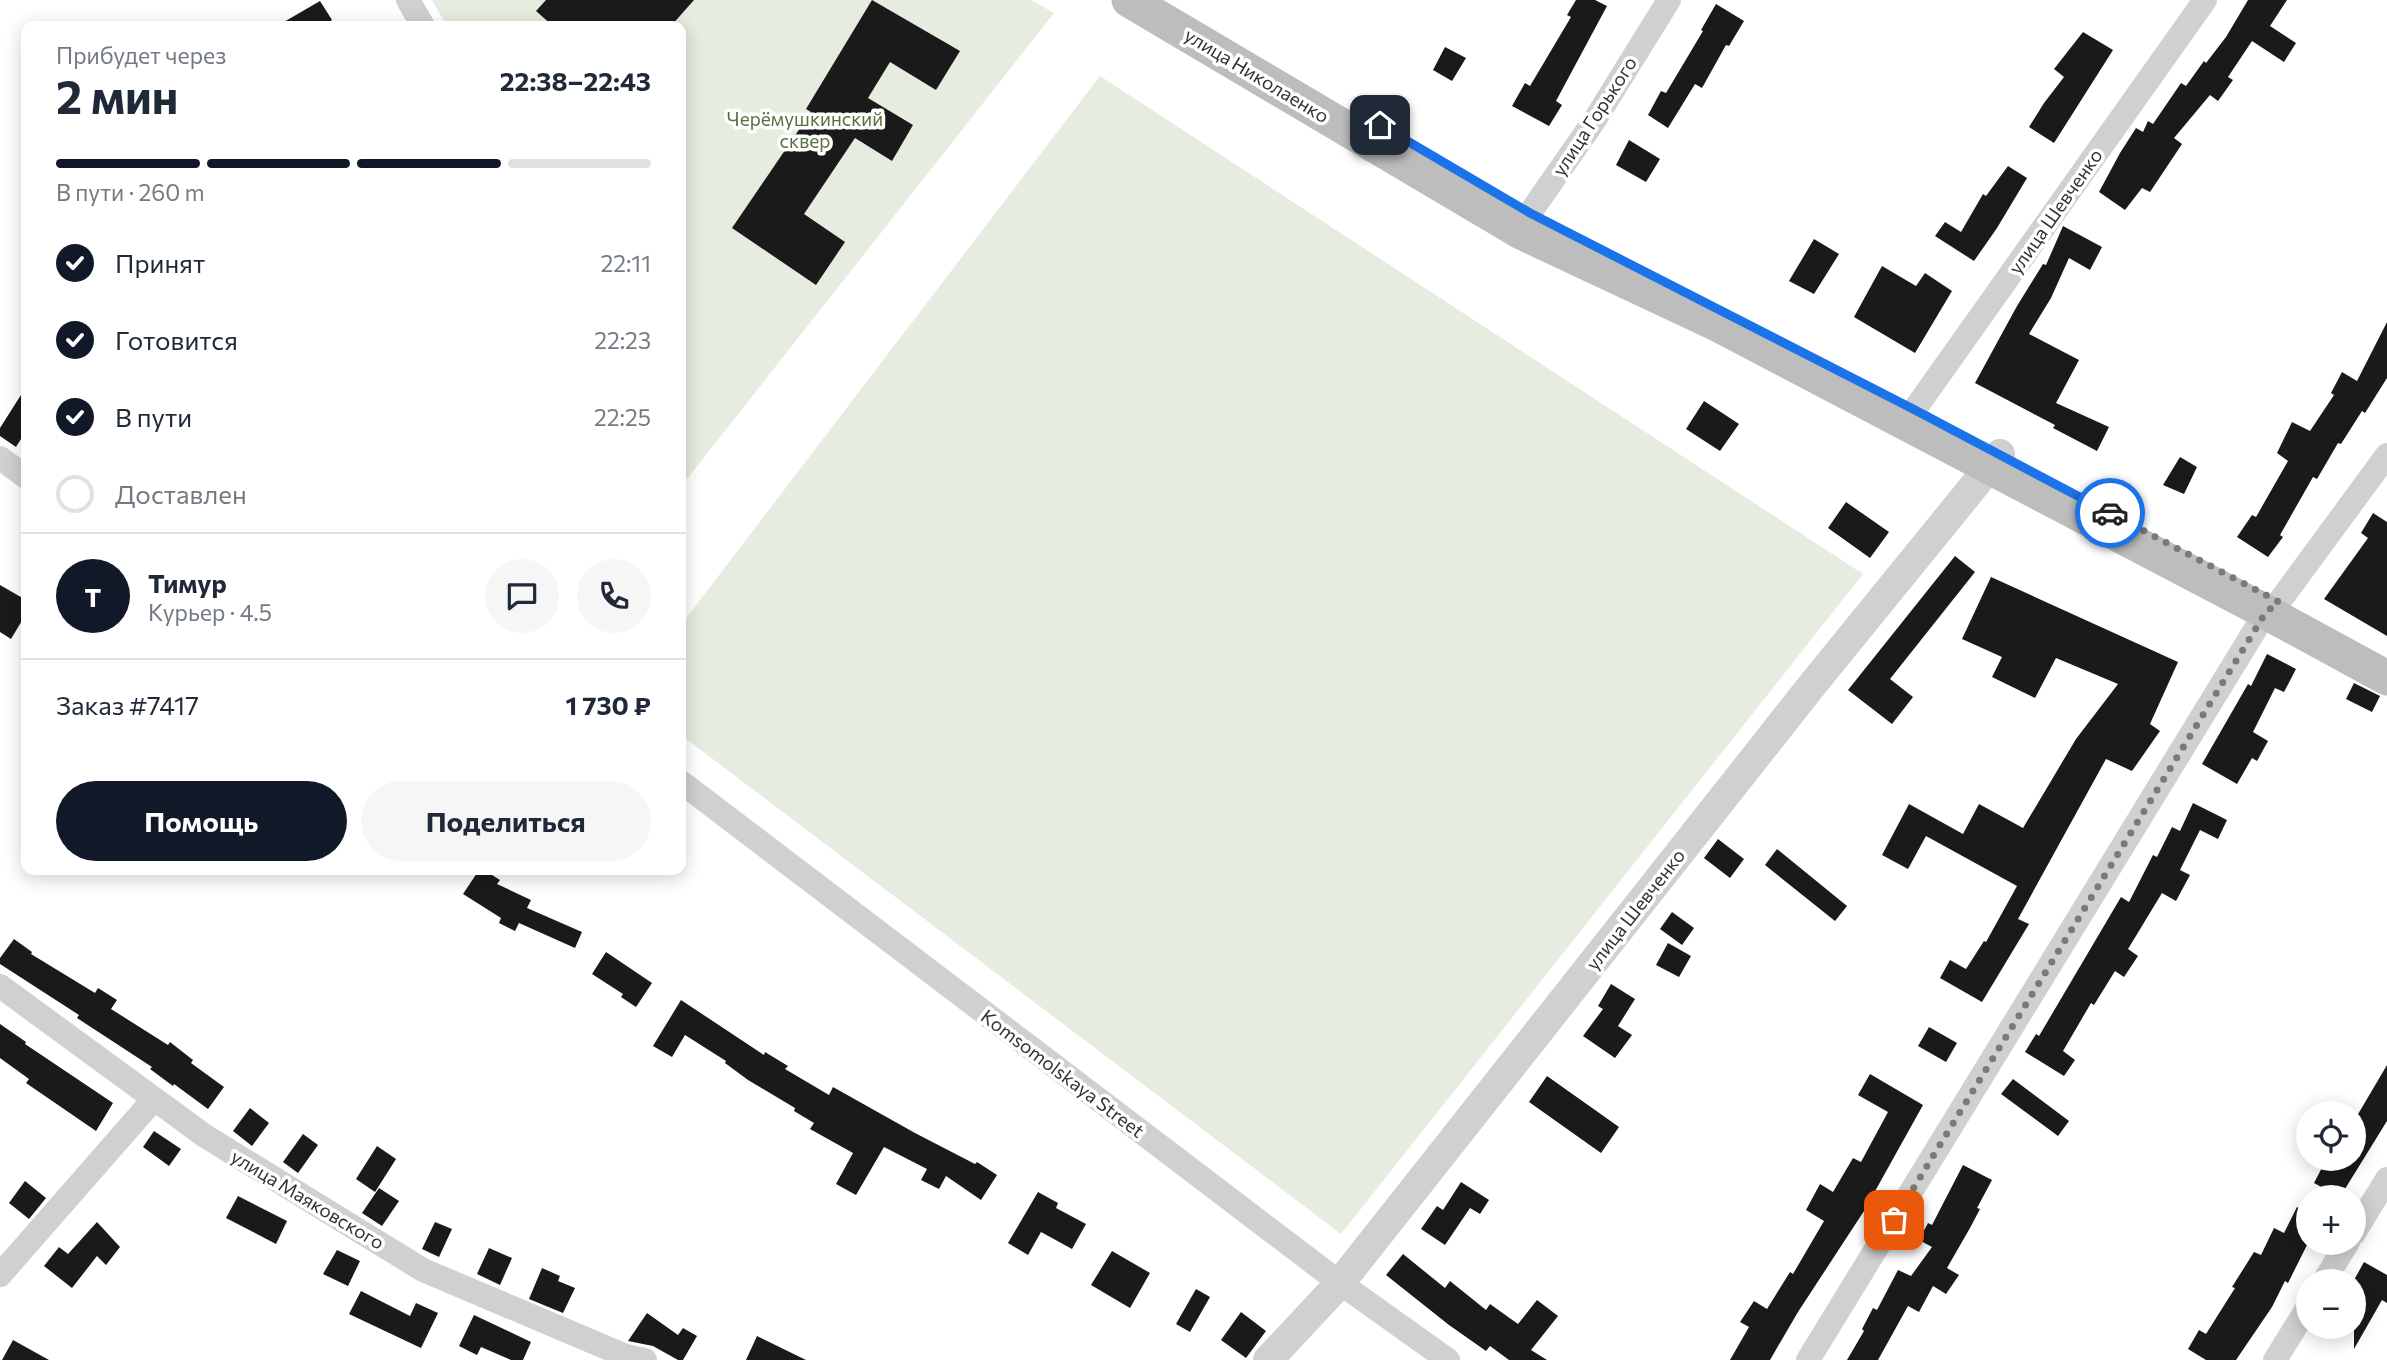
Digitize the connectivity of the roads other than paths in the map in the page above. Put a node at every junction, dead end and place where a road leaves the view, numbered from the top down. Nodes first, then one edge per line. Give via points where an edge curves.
1 (408, 0) edge
2 (1129, 0) edge
3 (1668, 0) edge
4 (2205, 0) edge
5 (1166, 7) edge
6 (420, 21) edge
7 (1525, 222) junction
8 (1910, 416) junction
9 (2387, 455) edge
10 (0, 458) edge
11 (1995, 461) junction
12 (21, 473) edge
13 (2273, 607) junction
14 (2387, 661) edge
15 (2387, 678) edge
16 (686, 786) edge
17 (0, 986) edge
18 (154, 1099) junction
19 (2387, 1179) edge
20 (2366, 1213) edge
21 (0, 1275) edge
22 (1340, 1283) junction
23 (2296, 1326) edge
24 (645, 1360) edge
25 (1268, 1360) edge
26 (1448, 1360) edge
27 (1808, 1360) edge
28 (2275, 1360) edge

1 - 6 street
2 - 5 main road, улица Николаенко
3 - 7 street, улица Горького
4 - 8 street, улица Шевченко
5 - 7 main road, улица Николаенко
7 - 8 main road, улица Николаенко via 1719,325
8 - 11 main road, улица Николаенко
9 - 13 street
10 - 12 street
11 - 13 main road, улица Николаенко
11 - 22 street, улица Шевченко
13 - 14 main road, улица Николаенко
13 - 15 main road, улица Николаенко
13 - 27 street
16 - 22 street, Komsomolskaya Street
17 - 18 street, улица Маяковского
18 - 21 street
18 - 24 street, улица Маяковского via 205,1136 423,1270
19 - 20 street
22 - 25 street, улица Шевченко
22 - 26 street, Komsomolskaya Street
23 - 28 street

